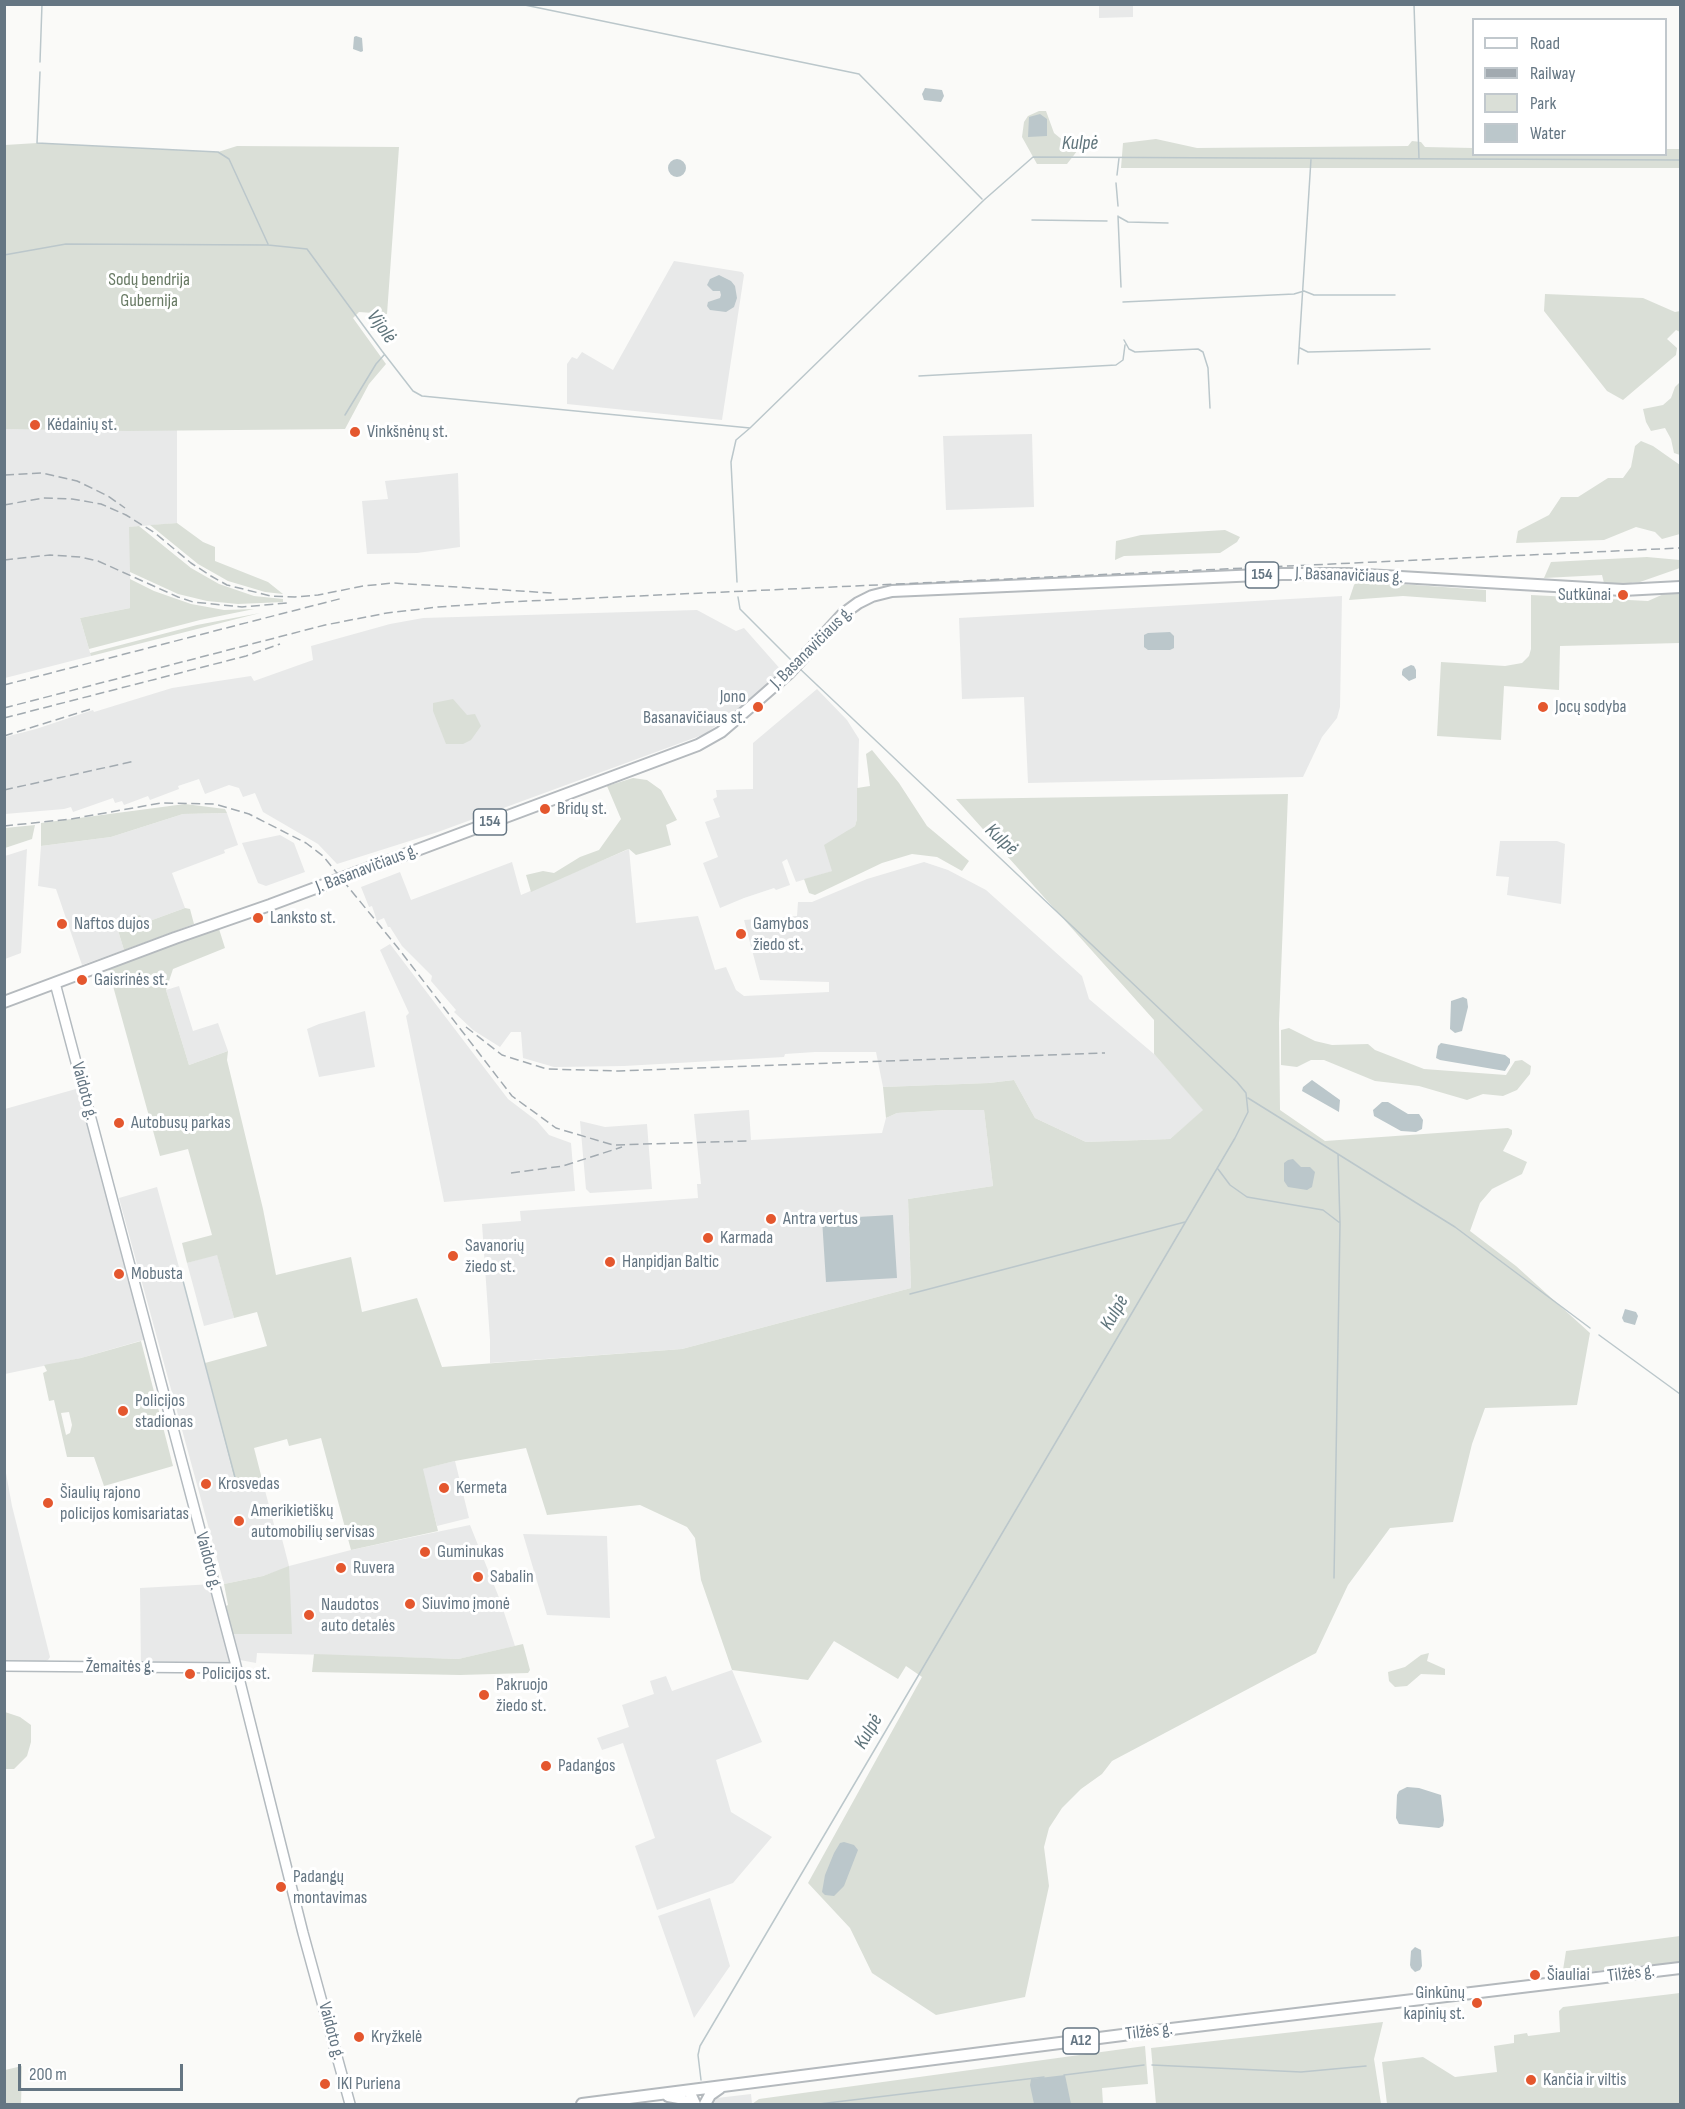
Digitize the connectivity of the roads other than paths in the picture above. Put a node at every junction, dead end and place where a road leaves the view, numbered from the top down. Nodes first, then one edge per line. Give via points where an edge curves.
1 (1680, 587) edge
2 (55, 984) junction
3 (4, 1002) edge
4 (4, 1666) edge
5 (236, 1668) junction
6 (1680, 1968) edge
7 (722, 2087) junction
8 (689, 2091) junction
9 (662, 2095) junction
10 (350, 2104) edge
11 (582, 2104) edge
12 (688, 2104) edge
13 (695, 2104) edge
14 (705, 2104) edge

1 - 2 main road, J. Basanavičiaus g. / 154 via 1623,590 1349,574 1282,574 892,591 872,596 843,614 789,673 721,732 698,745
2 - 3 main road, J. Basanavičiaus g. / 154
2 - 5 main road, Vaidoto g.
4 - 5 main road, Žemaitės g.
5 - 10 main road, Vaidoto g.
6 - 7 main road, Tilžės g. / A12
7 - 8 main road, Tilžės g. / A12
7 - 14 main road
8 - 9 main road, Tilžės g. / A12
8 - 13 main road
9 - 11 main road, Tilžės g. / A12
9 - 12 main road

